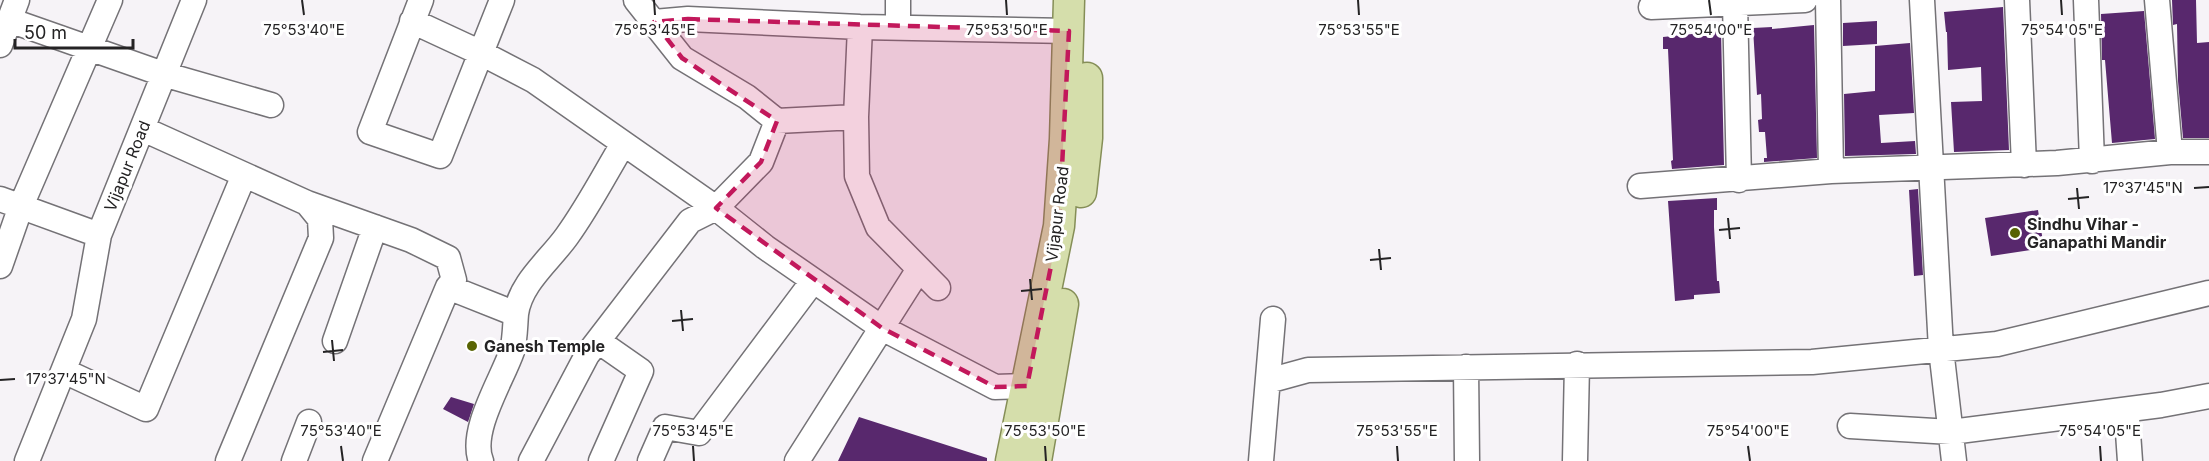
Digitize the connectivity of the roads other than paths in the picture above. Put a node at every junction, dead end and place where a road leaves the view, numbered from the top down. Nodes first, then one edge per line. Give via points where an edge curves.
1 (110, 0) edge
2 (194, 0) edge
3 (502, 0) edge
4 (636, 0) edge
5 (898, 0) edge
6 (1069, 0) edge
7 (1087, 0) edge
8 (1805, 0) edge
9 (1828, 0) edge
10 (1922, 0) edge
11 (2017, 0) edge
12 (2086, 0) edge
13 (2157, 0) edge
14 (1746, 2) edge
15 (417, 6) edge
16 (1651, 6) dead end
17 (13, 10) edge
18 (688, 10) edge
19 (654, 22) junction
20 (860, 27) junction
21 (898, 27) junction
22 (1069, 31) junction
23 (0, 45) edge
24 (89, 48) junction
25 (481, 53) junction
26 (163, 74) junction
27 (271, 105) dead end
28 (856, 117) junction
29 (777, 121) junction
30 (142, 129) junction
31 (624, 144) junction
32 (2170, 152) junction
33 (2209, 152) edge
34 (2092, 161) junction
35 (2024, 165) junction
36 (1930, 168) junction
37 (1831, 171) junction
38 (244, 175) junction
39 (1739, 180) junction
40 (1640, 186) dead end
41 (10, 202) edge
42 (307, 203) junction
43 (716, 208) junction
44 (375, 227) junction
45 (99, 235) junction
46 (0, 266) edge
47 (919, 269) junction
48 (813, 280) junction
49 (448, 287) junction
50 (938, 288) dead end
51 (2209, 293) edge
52 (516, 314) junction
53 (1273, 319) dead end
54 (882, 328) junction
55 (335, 341) dead end
56 (598, 341) junction
57 (1941, 349) junction
58 (1577, 365) junction
59 (1466, 367) junction
60 (64, 371) junction
61 (1268, 381) junction
62 (1027, 386) junction
63 (2209, 396) edge
64 (2127, 418) dead end
65 (309, 422) dead end
66 (1850, 426) dead end
67 (1951, 432) junction
68 (27, 461) edge
69 (228, 461) edge
70 (294, 461) edge
71 (375, 461) edge
72 (481, 461) edge
73 (531, 461) edge
74 (602, 461) edge
75 (650, 461) edge
76 (797, 461) edge
77 (1011, 461) edge
78 (1036, 461) edge
79 (1261, 461) edge
80 (1467, 461) edge
81 (1575, 461) edge
82 (1954, 461) edge
83 (2130, 461) edge

1 - 24 street
2 - 26 street, Vijapur Road
3 - 25 street
4 - 19 street
5 - 21 street
6 - 22 main road, Vijapur Road
7 - 78 main road, Vijapur Road via 1087,138 1076,230
8 - 14 street
9 - 37 street
10 - 36 street
11 - 35 street
12 - 34 street
13 - 32 street
14 - 16 street
14 - 39 street
15 - 25 street
15 - 25 street via 370,132 440,156
17 - 23 street
17 - 24 street
18 - 19 street
18 - 20 street
19 - 29 street via 682,58 747,97
20 - 21 street
20 - 28 street
21 - 22 street
22 - 62 main road, Vijapur Road via 1059,226
24 - 26 street
24 - 41 street
25 - 31 street via 533,80
26 - 27 street
26 - 30 street, Vijapur Road
28 - 29 street
28 - 47 street via 856,176 878,227
29 - 43 street via 760,162
30 - 38 street
30 - 45 street, Vijapur Road
31 - 43 street
31 - 52 street via 567,235 524,291
32 - 33 street
32 - 34 street
34 - 35 street
35 - 36 street
36 - 37 street
36 - 57 street
37 - 39 street
38 - 42 street
38 - 60 street via 146,409
39 - 40 street
41 - 45 street
41 - 46 street
42 - 44 street
42 - 69 street via 320,219 321,238
43 - 48 street
43 - 56 street via 690,221
44 - 49 street via 448,258 454,280
44 - 55 street
45 - 60 street, Vijapur Road via 84,319
47 - 50 street
47 - 54 street
48 - 54 street
48 - 75 street via 699,433 665,427
49 - 52 street
49 - 71 street
51 - 57 street via 1997,344
52 - 72 street via 513,349 480,432 477,452
53 - 61 street
54 - 62 street via 995,387
54 - 76 street
56 - 73 street
56 - 74 street via 641,371
57 - 58 street via 1812,362
57 - 67 street
58 - 59 street
58 - 81 street
59 - 61 street via 1308,370
59 - 80 street
60 - 68 street, Vijapur Road
61 - 79 street
62 - 77 main road, Vijapur Road
63 - 67 street
64 - 83 street
65 - 70 street
66 - 67 street
67 - 82 street

